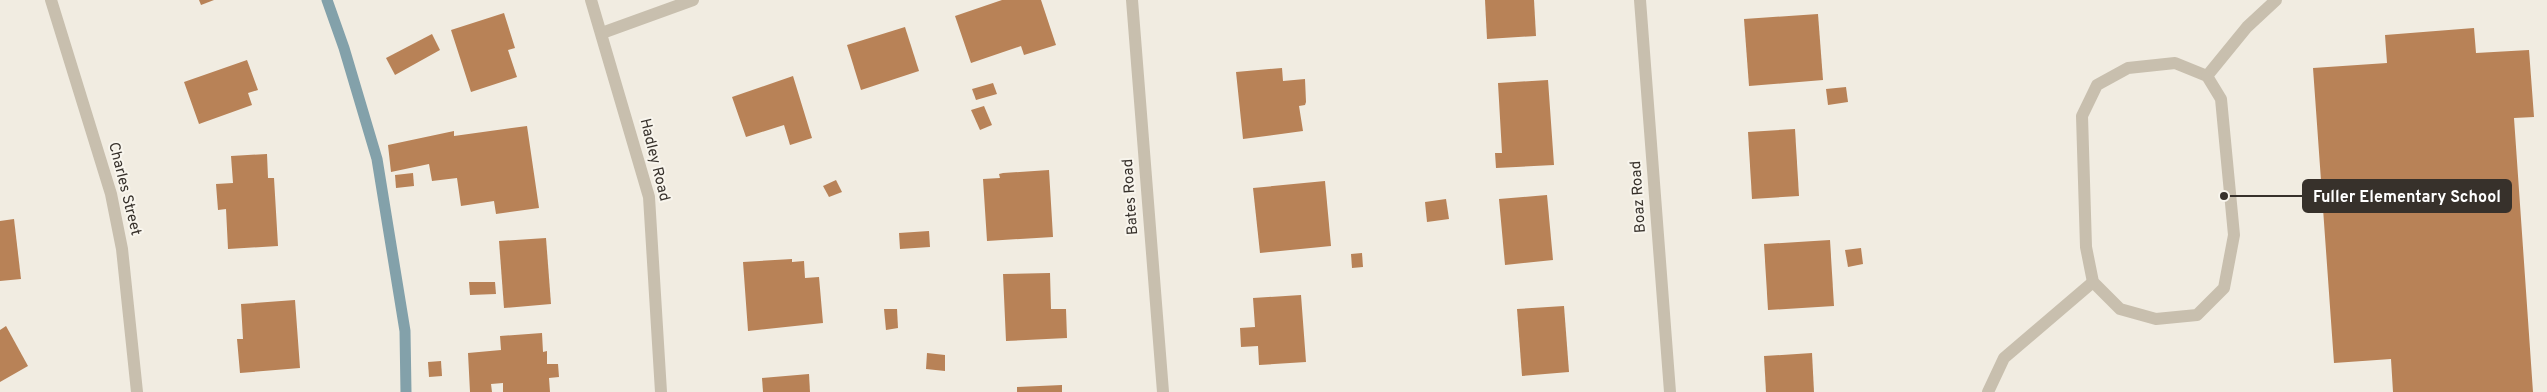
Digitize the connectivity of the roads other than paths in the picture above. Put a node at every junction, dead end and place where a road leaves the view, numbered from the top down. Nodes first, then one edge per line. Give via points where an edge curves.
1 (51, 0) edge
2 (591, 0) edge
3 (693, 0) edge
4 (1132, 0) edge
5 (1640, 0) edge
6 (2276, 0) edge
7 (602, 33) junction
8 (2207, 76) junction
9 (2093, 282) junction
10 (138, 392) edge
11 (661, 392) edge
12 (1162, 392) edge
13 (1670, 392) edge
14 (1988, 392) edge

1 - 10 street, Charles Street via 111,194 122,249
2 - 7 street, Hadley Road
3 - 7 street
4 - 12 street, Bates Road
5 - 13 street, Boaz Road
6 - 8 street via 2247,27
7 - 11 street, Hadley Road via 649,197
8 - 9 street via 2175,63 2128,68 2097,85 2082,116 2086,247
8 - 9 street via 2221,99 2234,235 2224,288 2198,315 2156,319 2120,309
9 - 14 street via 2004,358

